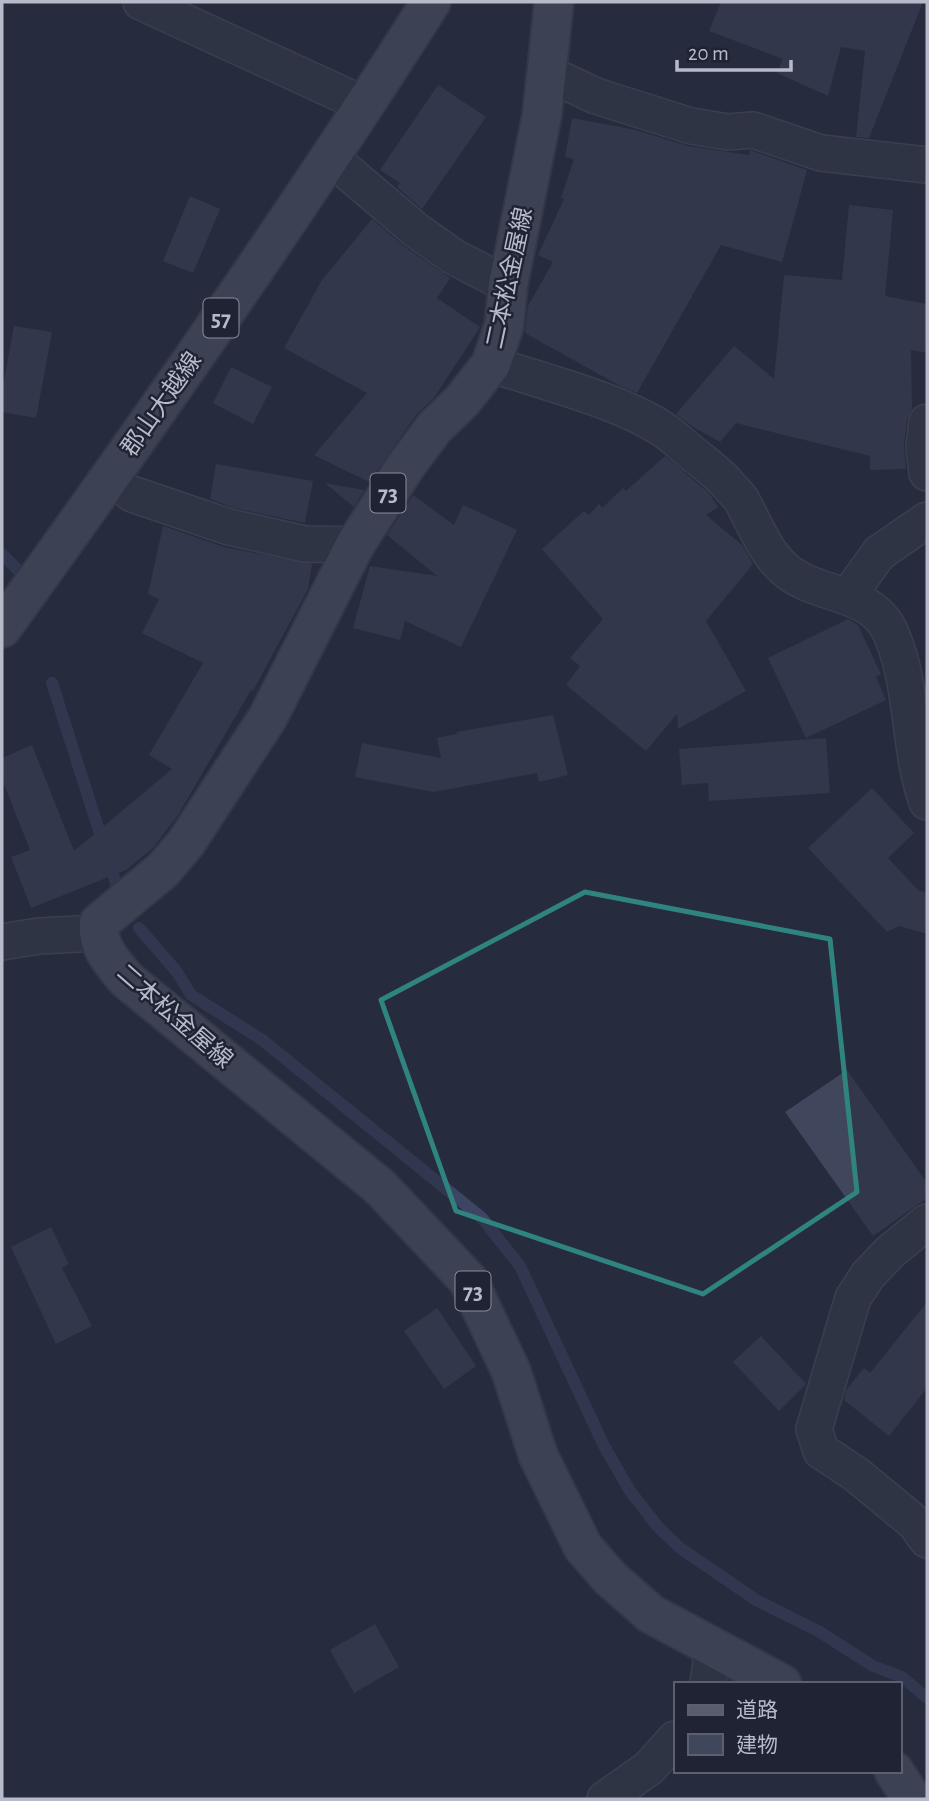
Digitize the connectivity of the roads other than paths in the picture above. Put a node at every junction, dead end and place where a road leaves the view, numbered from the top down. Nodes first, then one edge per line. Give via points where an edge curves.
1 (141, 2) edge
2 (431, 2) edge
3 (554, 2) edge
4 (545, 72) junction
5 (365, 105) junction
6 (331, 158) junction
7 (927, 165) edge
8 (508, 285) junction
9 (491, 364) junction
10 (927, 422) edge
11 (927, 473) edge
12 (132, 494) dead end
13 (927, 520) edge
14 (355, 545) junction
15 (848, 596) junction
16 (2, 628) edge
17 (927, 802) edge
18 (98, 933) junction
19 (2, 942) edge
20 (927, 1222) edge
21 (927, 1540) edge
22 (711, 1666) edge
23 (774, 1682) edge
24 (674, 1740) edge
25 (895, 1773) edge
26 (605, 1799) edge
27 (912, 1799) edge

1 - 5 street
2 - 5 main road, 郡山大越線 / 57
3 - 4 main road, 二本松金屋線 / 73
4 - 7 street via 596,96 691,126 728,132 753,130 821,153
4 - 8 main road, 二本松金屋線 / 73 via 542,115
5 - 6 main road, 郡山大越線 / 57
6 - 8 street via 417,231
6 - 16 main road, 郡山大越線 / 57
8 - 9 main road, 二本松金屋線 / 73 via 504,326
9 - 14 main road, 二本松金屋線 / 73 via 419,447
9 - 15 street via 614,406 664,430 714,470 741,500 768,551 787,572 821,591
10 - 11 street
12 - 14 street via 229,527 305,544
13 - 15 street via 879,553
14 - 18 main road, 二本松金屋線 / 73 via 268,717 201,821 163,870 99,923
15 - 17 street via 877,614 892,636
18 - 19 street
18 - 22 main road, 二本松金屋線 / 73 via 104,953 125,979 380,1187 468,1280 511,1371 538,1455 583,1547 610,1578
20 - 21 street via 890,1252 853,1298 814,1429 821,1451 874,1488 915,1523
22 - 23 main road, 二本松金屋線 / 73
24 - 26 street via 649,1768
25 - 27 main road

